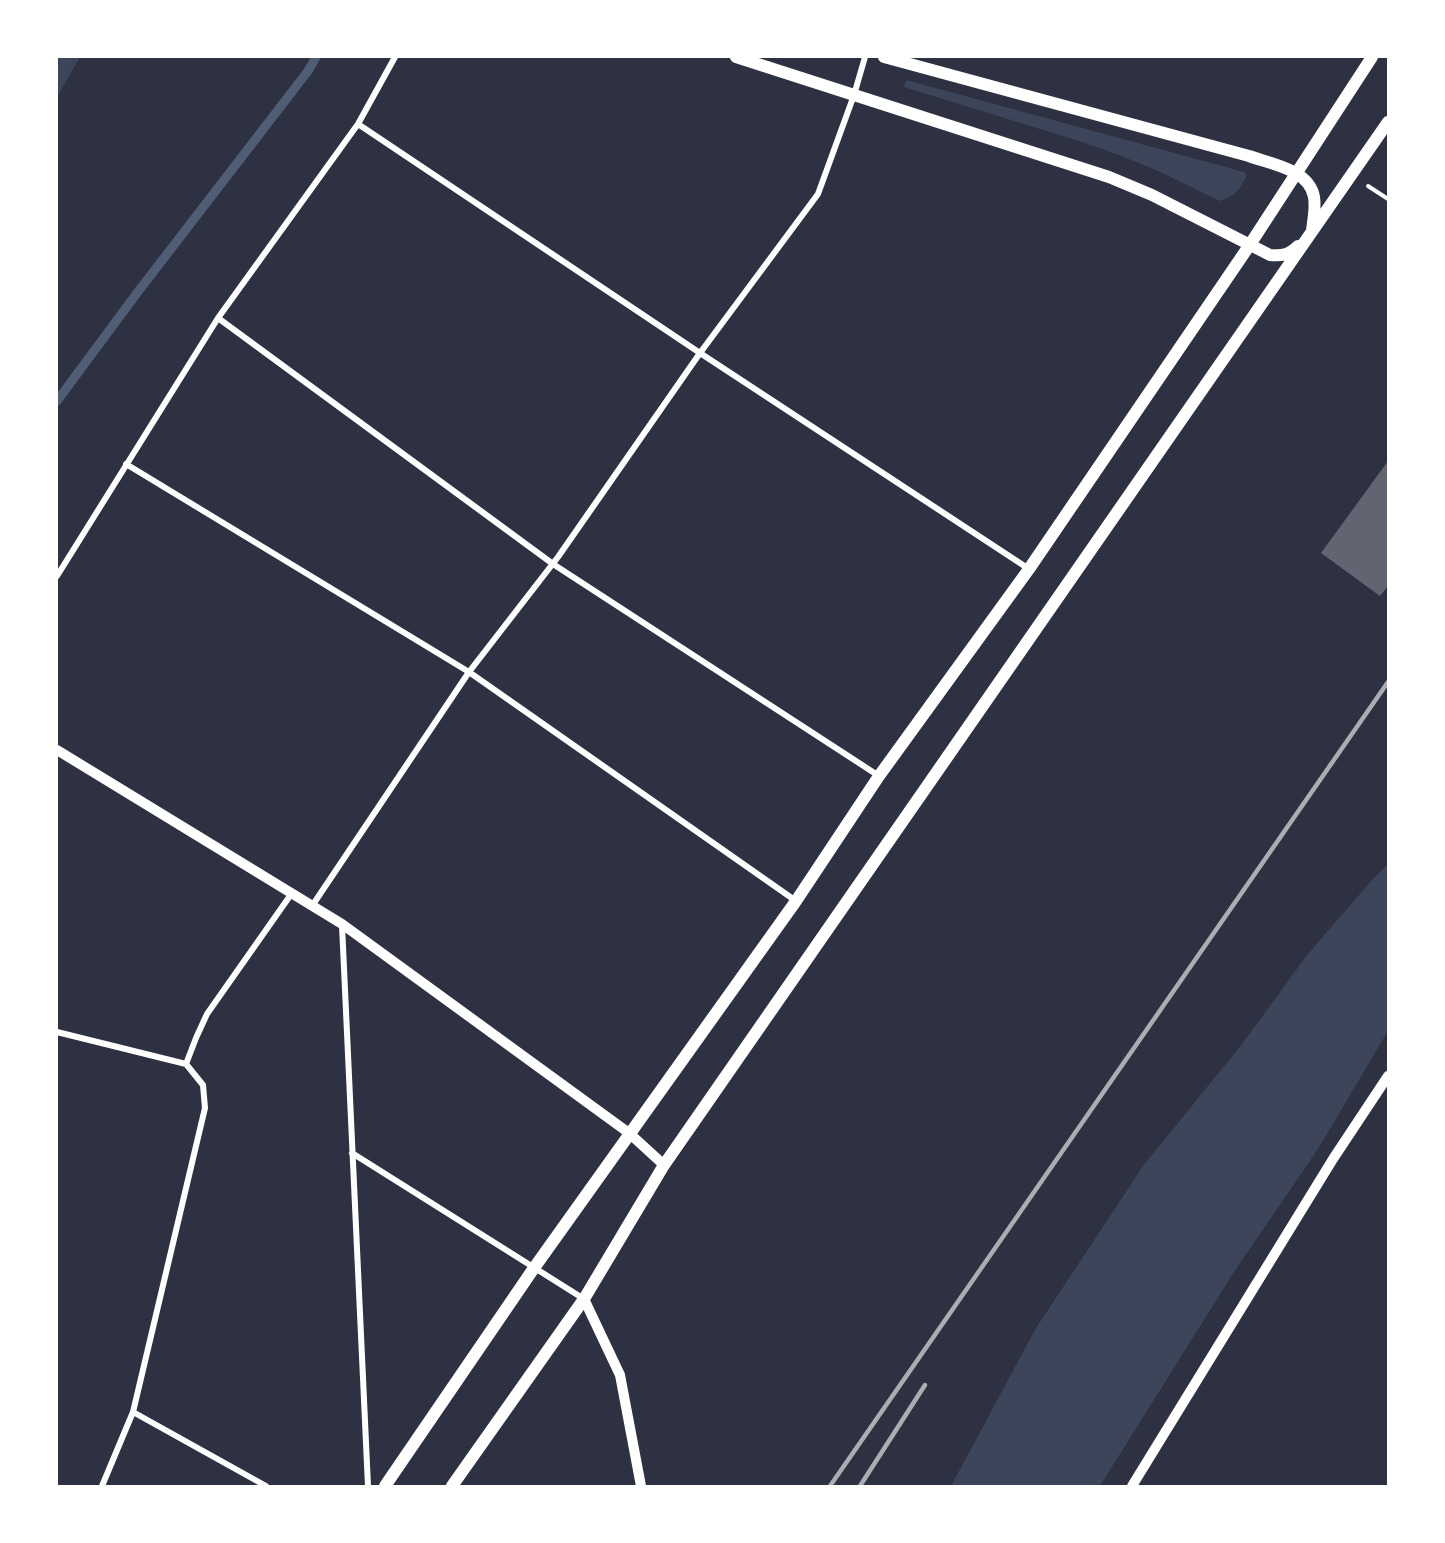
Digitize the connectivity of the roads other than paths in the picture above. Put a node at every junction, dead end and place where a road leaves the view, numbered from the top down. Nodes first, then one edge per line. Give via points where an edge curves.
1 (395, 57) edge
2 (736, 57) edge
3 (865, 57) edge
4 (884, 57) edge
5 (1372, 57) edge
6 (854, 95) junction
7 (1388, 122) edge
8 (358, 124) junction
9 (1296, 172) junction
10 (1311, 233) junction
11 (1249, 246) junction
12 (218, 318) junction
13 (700, 353) junction
14 (126, 464) junction
15 (553, 564) junction
16 (1029, 569) junction
17 (57, 576) edge
18 (469, 672) junction
19 (57, 750) edge
20 (879, 776) junction
21 (292, 892) junction
22 (796, 901) junction
23 (312, 906) junction
24 (342, 924) junction
25 (57, 1032) edge
26 (186, 1064) junction
27 (1388, 1076) edge
28 (629, 1133) junction
29 (352, 1153) junction
30 (664, 1165) junction
31 (534, 1268) junction
32 (584, 1299) junction
33 (133, 1412) junction
34 (102, 1486) edge
35 (266, 1486) edge
36 (368, 1486) edge
37 (385, 1486) edge
38 (452, 1486) edge
39 (641, 1486) edge
40 (1132, 1486) edge

1 - 8 street
2 - 6 main road
3 - 6 street
4 - 9 main road
5 - 9 main road
6 - 11 main road via 1109,177
6 - 13 street via 818,194
7 - 10 main road
8 - 12 street
8 - 13 street
9 - 10 main road via 1314,195
9 - 11 main road
10 - 11 main road via 1291,253 1282,256
10 - 30 main road
11 - 16 main road
12 - 14 street
12 - 15 street
13 - 15 street
13 - 16 street
14 - 17 street
14 - 18 street
15 - 18 street
15 - 20 street
16 - 20 main road
18 - 22 street
18 - 23 street
19 - 21 street
20 - 22 main road
21 - 23 street
21 - 26 street via 207,1014
22 - 28 main road
23 - 24 street
24 - 28 street
24 - 29 street
25 - 26 street
26 - 33 street via 203,1085 205,1108
27 - 40 street
28 - 30 street
28 - 31 main road
29 - 31 street
29 - 36 street
30 - 32 main road
31 - 32 street
31 - 37 main road
32 - 38 main road
32 - 39 street via 620,1375
33 - 34 street
33 - 35 street

